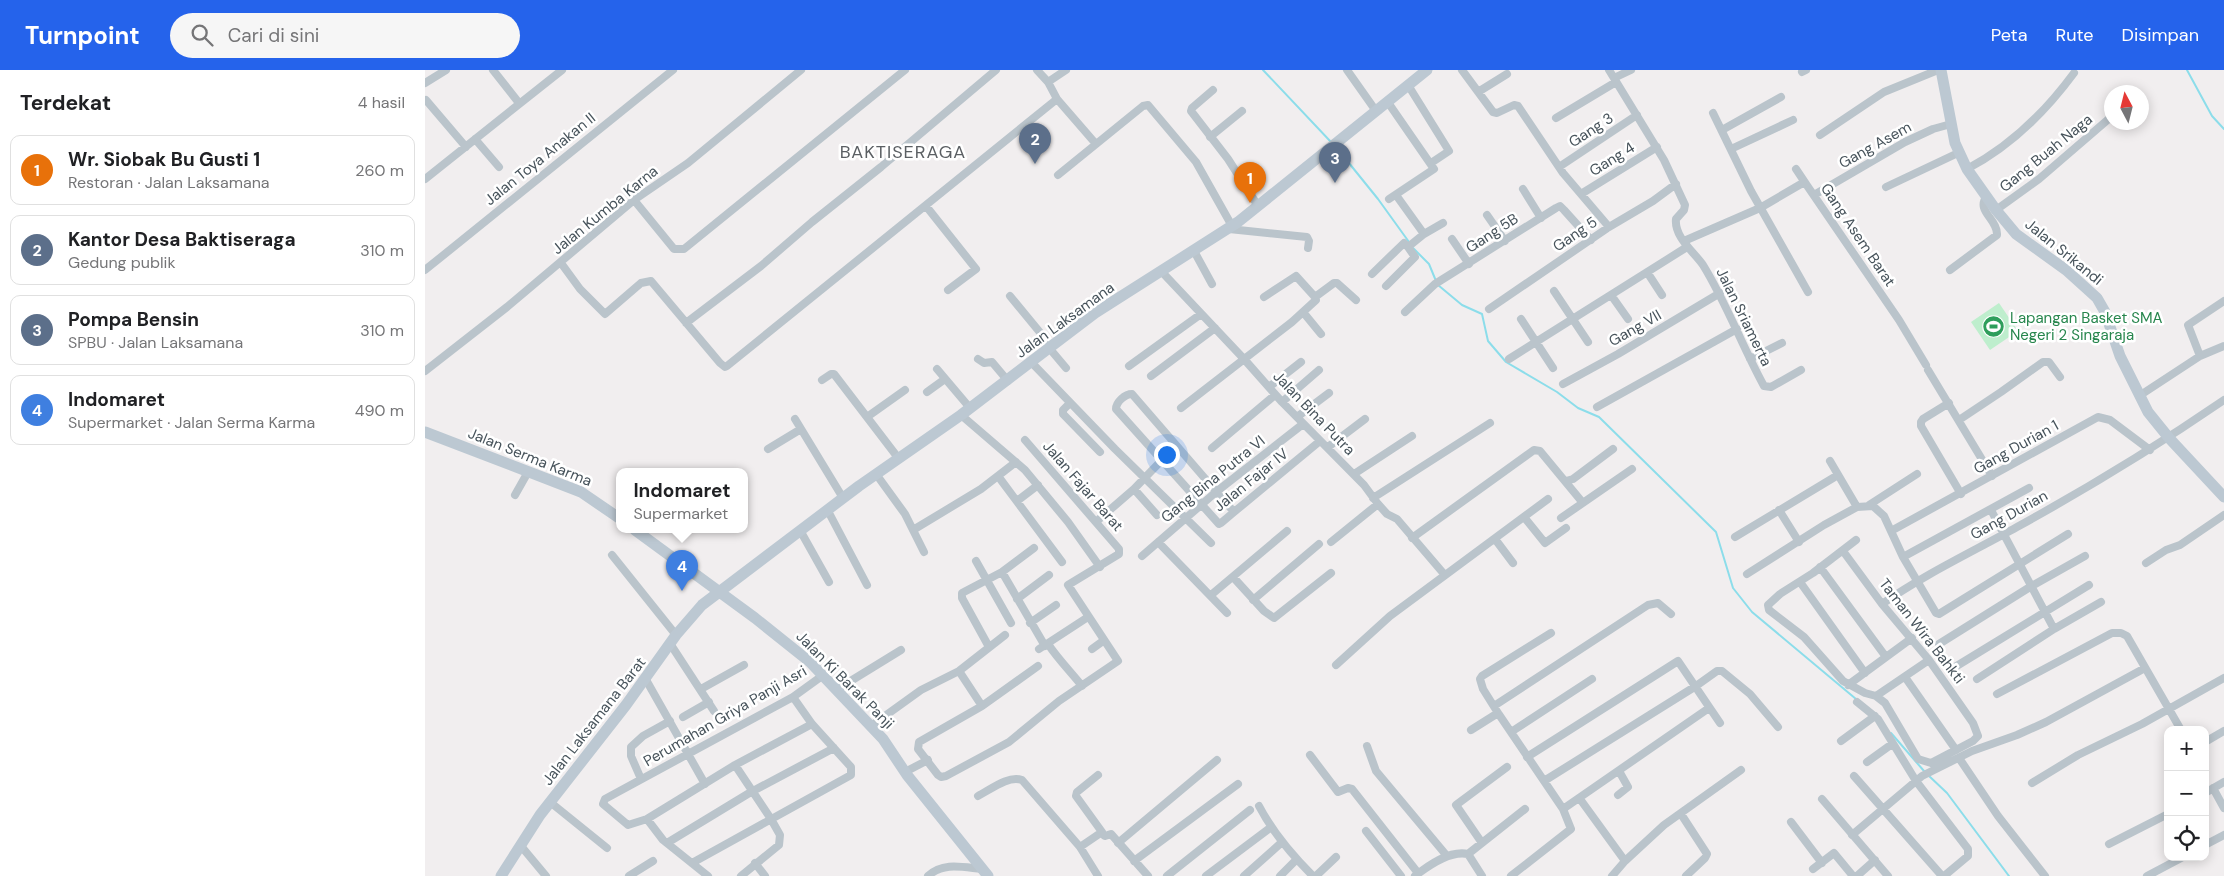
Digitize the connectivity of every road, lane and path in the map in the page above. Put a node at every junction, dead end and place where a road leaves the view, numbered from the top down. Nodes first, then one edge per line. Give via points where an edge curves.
1 (445, 70) edge
2 (493, 70) edge
3 (562, 70) edge
4 (801, 70) edge
5 (905, 70) edge
6 (996, 70) edge
7 (1037, 70) edge
8 (1066, 70) edge
9 (1347, 70) edge
10 (1427, 70) edge
11 (1462, 70) edge
12 (1609, 70) edge
13 (1631, 70) edge
14 (1940, 70) edge
15 (668, 71) edge
16 (2074, 73) dead end
17 (1507, 74) dead end
18 (1615, 80) junction
19 (1048, 82) junction
20 (425, 83) edge
21 (1408, 85) junction
22 (1213, 90) dead end
23 (1477, 92) junction
24 (1781, 97) dead end
25 (1057, 99) junction
26 (426, 100) dead end
27 (1387, 101) junction
28 (519, 103) junction
29 (1376, 110) junction
30 (1242, 111) dead end
31 (1713, 113) dead end
32 (1637, 116) junction
33 (1555, 118) dead end
34 (1793, 120) dead end
35 (2104, 123) edge
36 (1951, 124) junction
37 (1722, 130) junction
38 (1820, 134) dead end
39 (1210, 137) junction
40 (475, 139) junction
41 (1096, 144) junction
42 (465, 147) junction
43 (1657, 147) junction
44 (1731, 149) junction
45 (1958, 153) junction
46 (1431, 163) junction
47 (499, 167) dead end
48 (1559, 167) junction
49 (1796, 169) dead end
50 (1967, 169) junction
51 (1058, 175) dead end
52 (425, 179) edge
53 (1676, 184) junction
54 (1807, 184) junction
55 (1886, 187) dead end
56 (1523, 189) dead end
57 (1581, 194) junction
58 (1814, 195) junction
59 (1987, 196) junction
60 (634, 200) junction
61 (926, 206) junction
62 (1258, 206) junction
63 (1761, 208) junction
64 (1997, 210) junction
65 (1487, 215) dead end
66 (1541, 218) junction
67 (1443, 222) dead end
68 (1230, 227) junction
69 (1609, 228) junction
70 (1424, 234) junction
71 (1452, 239) dead end
72 (1591, 240) junction
73 (1505, 241) junction
74 (1686, 244) junction
75 (1408, 247) junction
76 (1308, 248) dead end
77 (1194, 251) junction
78 (561, 263) junction
79 (1469, 264) junction
80 (425, 270) edge
81 (1950, 270) dead end
82 (1161, 271) junction
83 (1647, 272) junction
84 (1372, 274) dead end
85 (1212, 284) dead end
86 (1386, 286) dead end
87 (948, 290) dead end
88 (1554, 291) dead end
89 (1809, 292) dead end
90 (1719, 293) junction
91 (1611, 295) junction
92 (1662, 295) dead end
93 (1010, 296) dead end
94 (1264, 297) dead end
95 (1315, 297) junction
96 (1356, 300) dead end
97 (2224, 301) edge
98 (1489, 308) dead end
99 (1303, 312) junction
100 (1405, 312) dead end
101 (1201, 314) junction
102 (1521, 319) dead end
103 (1628, 319) dead end
104 (1573, 320) junction
105 (686, 323) junction
106 (1215, 328) junction
107 (1737, 329) junction
108 (1321, 334) dead end
109 (1536, 342) junction
110 (1588, 342) dead end
111 (1782, 343) dead end
112 (2224, 346) edge
113 (1051, 348) junction
114 (2200, 356) junction
115 (978, 359) dead end
116 (1245, 359) junction
117 (1509, 359) dead end
118 (1750, 359) junction
119 (1032, 362) junction
120 (1301, 362) dead end
121 (1129, 366) dead end
122 (1066, 368) dead end
123 (1553, 368) dead end
124 (937, 369) dead end
125 (425, 370) edge
126 (1319, 370) dead end
127 (1801, 370) dead end
128 (1151, 376) dead end
129 (2059, 377) dead end
130 (945, 379) junction
131 (822, 380) dead end
132 (1008, 381) junction
133 (1563, 384) dead end
134 (1269, 387) junction
135 (905, 390) dead end
136 (927, 392) dead end
137 (1329, 394) dead end
138 (1275, 395) junction
139 (2139, 396) junction
140 (2224, 400) edge
141 (1282, 402) junction
142 (1070, 403) junction
143 (1949, 403) junction
144 (1181, 408) dead end
145 (1597, 408) dead end
146 (965, 412) junction
147 (867, 417) junction
148 (1297, 417) junction
149 (795, 419) dead end
150 (1365, 419) dead end
151 (1959, 420) junction
152 (1490, 423) dead end
153 (1303, 424) junction
154 (801, 429) junction
155 (425, 432) edge
156 (1412, 436) dead end
157 (2169, 438) junction
158 (1025, 440) dead end
159 (1320, 441) junction
160 (1327, 447) junction
161 (1212, 448) dead end
162 (768, 449) dead end
163 (1613, 449) dead end
164 (2150, 450) junction
165 (1100, 452) dead end
166 (899, 459) junction
167 (1161, 461) junction
168 (1829, 461) dead end
169 (1016, 462) junction
170 (1631, 469) dead end
171 (528, 472) junction
172 (876, 474) junction
173 (1354, 474) junction
174 (1917, 474) dead end
175 (1838, 475) junction
176 (998, 476) junction
177 (1992, 476) junction
178 (1144, 478) junction
179 (1566, 481) junction
180 (1038, 485) junction
181 (2029, 488) dead end
182 (1134, 489) junction
183 (1216, 492) junction
184 (1961, 494) junction
185 (515, 495) dead end
186 (2224, 497) edge
187 (843, 498) junction
188 (1548, 499) dead end
189 (1017, 501) junction
190 (1375, 501) junction
191 (1583, 503) junction
192 (1201, 504) junction
193 (1869, 505) junction
194 (1857, 507) junction
195 (1779, 510) junction
196 (1991, 510) junction
197 (828, 511) junction
198 (1234, 512) junction
199 (1157, 515) dead end
200 (2224, 515) edge
201 (616, 516) edge
202 (1524, 517) junction
203 (1561, 518) dead end
204 (1185, 519) junction
205 (1097, 521) junction
206 (1566, 528) dead end
207 (913, 530) junction
208 (1287, 531) dead end
209 (801, 532) junction
210 (1891, 532) junction
211 (639, 533) edge
212 (2068, 534) dead end
213 (2003, 535) junction
214 (1735, 537) dead end
215 (1412, 538) junction
216 (1495, 539) junction
217 (1856, 540) dead end
218 (1158, 542) junction
219 (1331, 542) dead end
220 (1799, 542) junction
221 (1211, 543) dead end
222 (1319, 544) dead end
223 (1034, 548) dead end
224 (1843, 551) junction
225 (924, 552) dead end
226 (612, 555) dead end
227 (1142, 556) dead end
228 (2085, 556) dead end
229 (1903, 557) junction
230 (976, 561) dead end
231 (1062, 562) dead end
232 (1513, 563) dead end
233 (2147, 563) dead end
234 (2018, 564) junction
235 (1100, 567) junction
236 (1820, 567) junction
237 (1002, 572) junction
238 (1331, 573) dead end
239 (1444, 574) junction
240 (1747, 574) dead end
241 (1049, 575) dead end
242 (1233, 577) junction
243 (986, 579) junction
244 (829, 582) dead end
245 (1800, 582) junction
246 (1917, 582) junction
247 (867, 585) dead end
248 (2089, 585) dead end
249 (2030, 587) junction
250 (719, 593) junction
251 (1211, 595) junction
252 (1017, 598) junction
253 (1253, 600) junction
254 (2101, 602) dead end
255 (1882, 604) junction
256 (1056, 605) dead end
257 (2043, 611) junction
258 (1227, 613) dead end
259 (1671, 614) dead end
260 (1088, 617) junction
261 (1011, 623) dead end
262 (1030, 623) junction
263 (2054, 630) junction
264 (1551, 633) dead end
265 (1005, 635) dead end
266 (1912, 638) junction
267 (673, 640) junction
268 (1103, 640) junction
269 (1939, 644) dead end
270 (1044, 646) junction
271 (989, 647) junction
272 (1092, 649) dead end
273 (901, 650) dead end
274 (1886, 657) junction
275 (1929, 660) junction
276 (744, 665) dead end
277 (1336, 665) dead end
278 (1038, 666) dead end
279 (1955, 667) dead end
280 (2145, 668) junction
281 (959, 671) junction
282 (1865, 672) junction
283 (822, 676) junction
284 (1905, 677) junction
285 (645, 678) junction
286 (2224, 678) edge
287 (1592, 679) dead end
288 (1977, 679) dead end
289 (1848, 685) junction
290 (1082, 686) junction
291 (1695, 686) junction
292 (701, 689) junction
293 (836, 690) junction
294 (1997, 694) dead end
295 (793, 696) junction
296 (1876, 696) junction
297 (709, 702) junction
298 (1857, 702) dead end
299 (983, 706) junction
300 (1709, 708) junction
301 (2169, 708) junction
302 (1496, 710) junction
303 (715, 711) dead end
304 (1875, 716) junction
305 (683, 717) dead end
306 (670, 721) junction
307 (1720, 723) dead end
308 (812, 724) junction
309 (871, 726) junction
310 (2179, 726) edge
311 (1778, 727) dead end
312 (1471, 730) dead end
313 (2224, 731) edge
314 (1511, 732) junction
315 (2209, 740) edge
316 (1841, 741) dead end
317 (1892, 744) junction
318 (1367, 746) dead end
319 (834, 748) junction
320 (687, 753) junction
321 (1957, 754) junction
322 (1310, 755) dead end
323 (1527, 757) junction
324 (928, 760) junction
325 (1217, 760) dead end
326 (1867, 762) dead end
327 (735, 765) junction
328 (1507, 767) dead end
329 (1741, 770) dead end
330 (905, 772) junction
331 (1619, 772) junction
332 (1098, 775) dead end
333 (1854, 776) dead end
334 (641, 779) junction
335 (1919, 779) junction
336 (1544, 781) junction
337 (2224, 782) edge
338 (2031, 783) dead end
339 (705, 784) junction
340 (1238, 784) dead end
341 (2213, 788) junction
342 (2209, 790) edge
343 (751, 792) junction
344 (1618, 795) dead end
345 (978, 796) dead end
346 (1580, 798) junction
347 (1822, 799) dead end
348 (551, 802) junction
349 (1259, 806) dead end
350 (1883, 808) junction
351 (2224, 808) edge
352 (1563, 809) junction
353 (1250, 810) dead end
354 (1525, 810) dead end
355 (1681, 814) junction
356 (2164, 816) edge
357 (647, 819) junction
358 (771, 819) junction
359 (1791, 822) dead end
360 (1270, 828) junction
361 (1366, 831) dead end
362 (1101, 832) junction
363 (1852, 834) junction
364 (2224, 835) edge
365 (667, 842) junction
366 (1118, 843) junction
367 (1281, 843) junction
368 (1482, 843) junction
369 (2209, 843) edge
370 (2109, 844) dead end
371 (521, 846) junction
372 (607, 848) dead end
373 (1080, 848) junction
374 (1468, 854) junction
375 (1447, 856) junction
376 (1336, 857) dead end
377 (1297, 859) junction
378 (1875, 860) junction
379 (653, 861) dead end
380 (1135, 861) junction
381 (1625, 861) junction
382 (2175, 861) edge
383 (1822, 862) junction
384 (692, 863) junction
385 (755, 863) junction
386 (1813, 870) dead end
387 (984, 872) edge
388 (1416, 875) edge
389 (501, 876) edge
390 (546, 876) edge
391 (629, 876) edge
392 (708, 876) edge
393 (741, 876) edge
394 (765, 876) edge
395 (928, 876) edge
396 (1098, 876) edge
397 (1148, 876) edge
398 (1167, 876) edge
399 (1206, 876) edge
400 (1244, 876) edge
401 (1280, 876) edge
402 (1313, 876) edge
403 (1401, 876) edge
404 (1482, 876) edge
405 (1511, 876) edge
406 (1612, 876) edge
407 (1685, 876) edge
408 (1853, 876) edge
409 (1857, 876) edge
410 (1888, 876) edge
411 (1943, 876) edge
412 (2045, 876) edge
413 (2147, 876) edge

1 - 20 street
2 - 28 street
3 - 28 street
4 - 60 street, Jalan Kumba Karna via 688,163
5 - 60 street via 685,249 675,249
6 - 105 street
7 - 19 street
8 - 19 street
9 - 29 street
10 - 21 street, Jalan Laksamana
11 - 23 street
12 - 18 street, Jalan Sriamerta
13 - 18 street
14 - 36 street, Jalan Srikandi via 1946,85
14 - 38 street via 1884,92
15 - 80 street, Jalan Toya Anakan II
16 - 50 street via 2057,95 2013,138
17 - 23 street
18 - 32 street, Jalan Sriamerta
18 - 33 street
19 - 25 street
21 - 27 street, Jalan Laksamana
21 - 46 street via 1449,150
22 - 39 street via 1191,110
23 - 48 street via 1493,112 1518,106
24 - 37 street
25 - 41 street
25 - 61 street
26 - 42 street
27 - 29 street, Jalan Laksamana
27 - 46 street
28 - 40 street
29 - 62 street, Jalan Laksamana
30 - 39 street
31 - 37 street
32 - 43 street, Jalan Sriamerta
32 - 48 street, Gang 3
34 - 44 street
35 - 64 street, Gang Buah Naga
36 - 45 street, Jalan Srikandi
36 - 58 street, Gang Asem via 1905,142
37 - 44 street
39 - 62 street
40 - 42 street
40 - 47 street
41 - 51 street
41 - 68 street via 1143,106 1150,106 1196,162
42 - 52 street
43 - 53 street, Jalan Sriamerta
43 - 57 street, Gang 4
44 - 63 street
45 - 50 street, Jalan Srikandi
45 - 55 street
46 - 70 street via 1433,171 1392,197
48 - 57 street
49 - 54 street
50 - 59 street, Jalan Srikandi
53 - 69 street, Gang 5
53 - 74 street, Jalan Sriamerta via 1685,205 1675,223
54 - 58 street, Gang Asem Barat
54 - 63 street, Gang Asem Barat via 1801,184
56 - 66 street
57 - 69 street
58 - 143 street, Gang Asem Barat via 1899,320
59 - 64 street, Jalan Srikandi
59 - 81 street via 1983,208 1997,228 1997,235
60 - 78 street, Jalan Kumba Karna
61 - 87 street via 976,269
61 - 105 street via 725,367
62 - 68 street, Jalan Laksamana
63 - 74 street, Gang Asem Barat
63 - 89 street
64 - 139 street, Jalan Srikandi via 2025,242 2066,270 2102,305 2120,356
65 - 73 street
66 - 72 street, Gang 5B via 1560,206
66 - 73 street, Gang 5B
67 - 70 street
68 - 76 street via 1307,237
68 - 77 street, Jalan Laksamana
69 - 72 street, Gang 5
70 - 75 street
71 - 79 street
72 - 98 street, Gang 5
73 - 79 street, Gang 5B
74 - 83 street, Gang Asem Barat
74 - 90 street, Jalan Sriamerta
75 - 84 street via 1404,243
75 - 86 street via 1415,257
77 - 82 street, Jalan Laksamana
77 - 85 street
78 - 105 street via 603,313 649,280
78 - 125 street, Jalan Kumba Karna
79 - 100 street, Gang 5B via 1437,283
82 - 101 street, Jalan Bina Putra
82 - 113 street, Jalan Laksamana via 1095,313
83 - 91 street, Gang Asem Barat
83 - 92 street
88 - 104 street
90 - 107 street, Jalan Sriamerta
90 - 133 street, Gang VII
91 - 103 street
91 - 104 street, Gang Asem Barat
93 - 113 street
94 - 95 street via 1296,276
95 - 96 street via 1337,283
95 - 99 street via 1316,300
97 - 114 street via 2188,325
99 - 108 street
99 - 116 street
101 - 106 street, Jalan Bina Putra
101 - 121 street
102 - 109 street
104 - 109 street, Gang Asem Barat
104 - 110 street
106 - 116 street, Jalan Bina Putra
106 - 128 street
107 - 118 street, Jalan Sriamerta
107 - 145 street
109 - 117 street, Gang Asem Barat
109 - 123 street
111 - 118 street
112 - 114 street
113 - 119 street, Jalan Laksamana
113 - 122 street
114 - 139 street
115 - 132 street via 984,363 992,362
116 - 134 street, Jalan Bina Putra
116 - 144 street
118 - 127 street, Jalan Sriamerta via 1765,388
119 - 132 street, Jalan Laksamana
119 - 142 street
120 - 134 street
124 - 130 street
126 - 141 street
129 - 151 street via 2049,362 2043,362
130 - 136 street
130 - 146 street
131 - 147 street via 834,374
132 - 146 street, Jalan Laksamana
134 - 138 street, Jalan Bina Putra
135 - 147 street
137 - 148 street
138 - 141 street, Jalan Bina Putra
138 - 161 street
139 - 157 street, Jalan Srikandi
140 - 157 street, Gang Durian
141 - 148 street, Jalan Bina Putra
142 - 165 street via 1063,414
142 - 178 street
143 - 151 street, Gang Asem Barat
143 - 184 street via 1923,419 1921,426
146 - 166 street, Jalan Laksamana
146 - 169 street
147 - 166 street
148 - 153 street, Jalan Bina Putra
149 - 154 street
150 - 160 street
151 - 177 street, Gang Asem Barat
152 - 190 street
153 - 159 street, Jalan Bina Putra
153 - 183 street, Gang Bina Putra VI
154 - 162 street
154 - 187 street
155 - 171 street, Jalan Serma Karma
156 - 173 street
157 - 164 street, Gang Durian
157 - 186 street, Jalan Srikandi
158 - 205 street, Jalan Fajar Barat
159 - 160 street, Jalan Bina Putra
159 - 198 street, Jalan Fajar IV
160 - 173 street, Jalan Bina Putra
163 - 179 street
164 - 177 street, Gang Durian 1 via 2111,420 2098,417
164 - 213 street, Gang Durian
166 - 172 street, Jalan Laksamana
167 - 178 street
167 - 183 street via 1116,409 1118,402 1128,394 1132,394
167 - 192 street
168 - 175 street
169 - 176 street
169 - 180 street
170 - 191 street
171 - 185 street
171 - 201 street, Jalan Serma Karma via 581,492
172 - 187 street, Jalan Laksamana
172 - 207 street
173 - 190 street, Jalan Bina Putra
174 - 193 street
175 - 194 street
175 - 195 street
176 - 189 street
176 - 207 street
177 - 184 street, Gang Durian 1
178 - 182 street
178 - 204 street
179 - 191 street
179 - 215 street via 1540,451 1534,450
180 - 189 street
180 - 235 street
181 - 196 street
182 - 199 street
182 - 205 street
183 - 192 street, Gang Bina Putra VI
183 - 198 street
184 - 210 street, Gang Durian 1
187 - 197 street, Jalan Laksamana
188 - 202 street
189 - 231 street
190 - 215 street, Jalan Bina Putra via 1397,519
190 - 219 street
191 - 203 street
192 - 198 street, Jalan Fajar IV via 1219,524
192 - 204 street, Gang Bina Putra VI
193 - 194 street
193 - 210 street via 1879,510
194 - 220 street
195 - 214 street
195 - 220 street
196 - 213 street
196 - 229 street
197 - 209 street, Jalan Laksamana
197 - 247 street
200 - 233 street via 2179,546 2166,550
202 - 206 street via 1545,543
202 - 216 street
204 - 218 street, Gang Bina Putra VI
204 - 221 street
205 - 235 street, Jalan Fajar Barat via 1120,551
207 - 225 street
208 - 242 street
209 - 244 street
209 - 250 street, Jalan Laksamana
210 - 229 street
211 - 250 street
212 - 234 street
213 - 234 street
213 - 246 street, Gang Durian
215 - 239 street, Jalan Bina Putra
216 - 232 street
216 - 239 street
217 - 224 street, Taman Wira Bahkti
218 - 227 street, Gang Bina Putra VI
218 - 251 street
220 - 240 street
222 - 253 street
223 - 237 street
224 - 236 street, Taman Wira Bahkti
224 - 255 street, Taman Wira Bahkti
226 - 267 street
228 - 249 street
229 - 246 street
230 - 243 street
234 - 246 street via 1939,614
234 - 249 street
235 - 260 street via 1068,584
236 - 245 street, Taman Wira Bahkti
236 - 274 street
237 - 243 street
237 - 252 street
238 - 253 street via 1274,618
239 - 277 street
241 - 252 street
242 - 251 street
242 - 253 street
243 - 261 street
243 - 271 street via 961,595
245 - 282 street
245 - 289 street, Taman Wira Bahkti via 1773,599 1768,608 1804,637
246 - 255 street, Gang Durian
248 - 257 street
249 - 257 street
249 - 269 street
250 - 267 street, Jalan Laksamana Barat via 702,605
250 - 283 street, Jalan Ki Barak Panji via 797,650
251 - 258 street
252 - 262 street
254 - 263 street
255 - 266 street, Taman Wira Bahkti
256 - 262 street
257 - 263 street
257 - 279 street
259 - 302 street via 1658,603 1648,606
260 - 268 street
260 - 270 street
262 - 270 street
263 - 288 street
264 - 302 street via 1482,676 1480,683
265 - 271 street
266 - 274 street
266 - 275 street, Taman Wira Bahkti
267 - 285 street, Jalan Laksamana Barat
267 - 292 street
268 - 272 street
268 - 290 street via 1118,661
270 - 290 street
271 - 281 street
273 - 293 street
274 - 282 street
275 - 284 street
275 - 321 street, Taman Wira Bahkti via 1978,732 1976,739
276 - 292 street
278 - 299 street
280 - 294 street via 2127,636 2112,633
280 - 301 street
280 - 321 street via 2029,731
281 - 299 street
281 - 309 street via 921,690
282 - 289 street
283 - 293 street, Jalan Ki Barak Panji
283 - 295 street, Perumahan Griya Panji Asri
284 - 296 street
284 - 321 street
285 - 306 street
285 - 348 street, Jalan Laksamana Barat
286 - 301 street
287 - 314 street
289 - 296 street, Taman Wira Bahkti
290 - 324 street via 1009,742 946,776 938,775
291 - 300 street
291 - 311 street via 1722,671 1750,694
291 - 323 street via 1681,662 1675,662
291 - 336 street
292 - 297 street
293 - 309 street, Jalan Ki Barak Panji
295 - 308 street
295 - 320 street, Perumahan Griya Panji Asri
296 - 321 street, Taman Wira Bahkti via 1888,706 1918,759 1931,763
297 - 303 street
297 - 305 street
298 - 304 street
299 - 324 street via 919,742 918,749
300 - 307 street
300 - 331 street
301 - 310 street
301 - 338 street
302 - 312 street
302 - 314 street
304 - 316 street
304 - 317 street
306 - 320 street
306 - 334 street via 631,747 631,756
308 - 319 street
308 - 327 street
309 - 330 street, Jalan Ki Barak Panji
313 - 315 street
314 - 323 street
317 - 326 street
317 - 335 street
318 - 375 street via 1376,771
319 - 343 street
319 - 358 street via 851,767 851,775
320 - 334 street, Perumahan Griya Panji Asri
320 - 339 street
321 - 335 street
321 - 412 street via 1998,816
322 - 388 street via 1338,792 1352,789
323 - 336 street
324 - 330 street
325 - 366 street
327 - 339 street
327 - 343 street
328 - 368 street via 1456,805
329 - 355 street
330 - 387 street, Jalan Ki Barak Panji
331 - 344 street via 1628,787
331 - 346 street
332 - 362 street via 1075,794 1102,829
333 - 350 street
334 - 357 street, Perumahan Griya Panji Asri via 603,803 628,825
335 - 350 street
335 - 411 street via 1969,851
336 - 352 street
337 - 341 street
339 - 357 street
340 - 380 street
341 - 342 street
341 - 351 street
343 - 358 street
343 - 365 street
345 - 373 street via 1008,780 1022,780
346 - 352 street
346 - 381 street
347 - 363 street
348 - 371 street, Jalan Laksamana Barat
348 - 372 street
349 - 360 street
350 - 363 street
350 - 411 street
352 - 405 street via 1569,831
353 - 398 street
354 - 368 street
355 - 381 street via 1664,825
355 - 407 street via 1707,854
356 - 370 street
357 - 365 street
358 - 384 street
358 - 385 street via 781,842
359 - 383 street
360 - 367 street
360 - 399 street
361 - 403 street
362 - 366 street via 1105,836 1111,834
362 - 373 street
363 - 378 street
364 - 369 street
365 - 384 street
366 - 380 street
367 - 377 street
367 - 400 street
368 - 374 street
371 - 389 street, Jalan Laksamana Barat
371 - 390 street
373 - 396 street
374 - 375 street via 1459,852
374 - 404 street
375 - 388 street
376 - 402 street
377 - 401 street
377 - 402 street
378 - 409 street
378 - 410 street
379 - 391 street
380 - 397 street
381 - 406 street
382 - 413 street
383 - 386 street
383 - 408 street via 1834,853
384 - 392 street
385 - 393 street
385 - 394 street
387 - 395 street via 946,866

